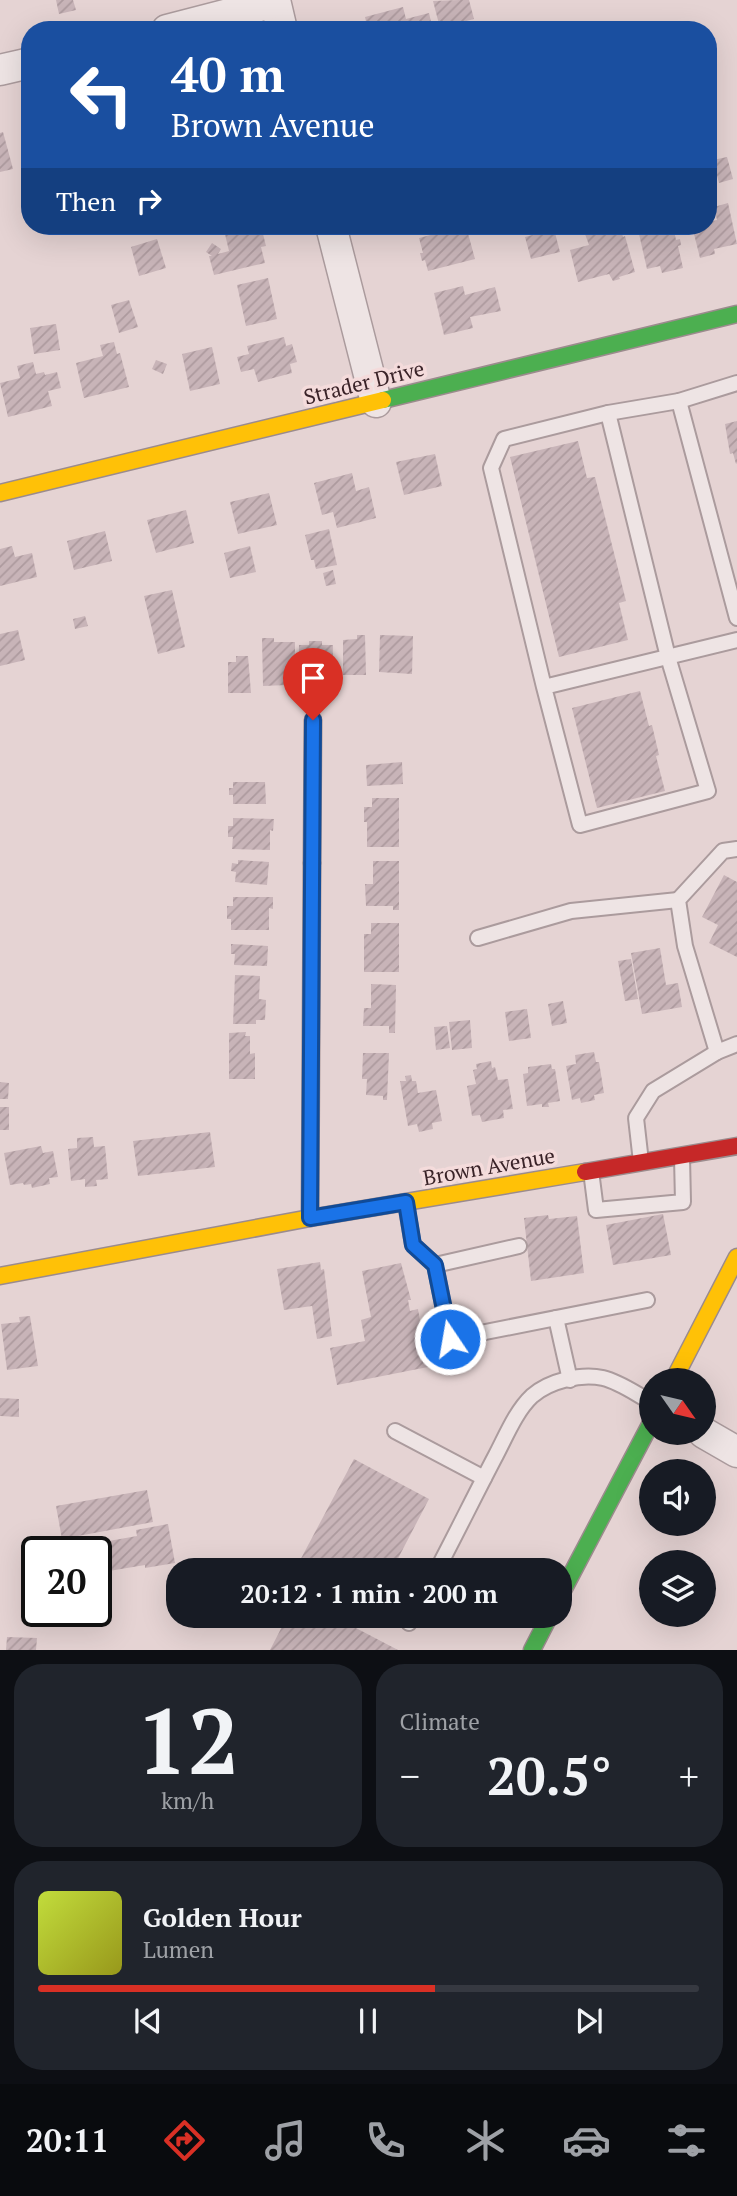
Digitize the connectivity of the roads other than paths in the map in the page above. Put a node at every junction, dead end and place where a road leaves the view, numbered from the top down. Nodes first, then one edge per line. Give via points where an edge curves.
1 (277, 11) edge
2 (219, 21) edge
3 (21, 65) edge
4 (0, 70) edge
5 (333, 235) edge
6 (737, 314) edge
7 (737, 383) edge
8 (679, 401) junction
9 (376, 402) junction
10 (608, 414) junction
11 (0, 493) edge
12 (737, 618) edge
13 (737, 640) edge
14 (668, 657) junction
15 (544, 687) junction
16 (313, 720) dead end
17 (737, 849) edge
18 (678, 900) junction
19 (478, 938) dead end
20 (737, 1044) edge
21 (718, 1052) junction
22 (737, 1146) edge
23 (681, 1156) junction
24 (641, 1163) junction
25 (591, 1171) junction
26 (406, 1202) junction
27 (310, 1218) junction
28 (519, 1246) dead end
29 (737, 1257) edge
30 (435, 1265) junction
31 (0, 1276) edge
32 (646, 1300) dead end
33 (556, 1318) junction
34 (680, 1368) edge
35 (570, 1380) junction
36 (639, 1396) edge
37 (395, 1431) dead end
38 (716, 1440) edge
39 (639, 1446) edge
40 (737, 1452) edge
41 (484, 1478) junction
42 (443, 1558) edge
43 (572, 1573) edge
44 (543, 1628) edge
45 (532, 1650) edge

1 - 2 street
3 - 4 street
5 - 9 street
6 - 9 street, Strader Drive
7 - 8 lane
8 - 10 lane
8 - 12 lane
9 - 11 street, Strader Drive
10 - 14 lane
10 - 15 lane via 504,439 491,468
13 - 14 lane
14 - 15 lane
14 - 15 lane via 708,791 580,825
16 - 27 street
17 - 18 lane via 723,851
18 - 19 lane via 570,911
18 - 21 lane via 685,946
20 - 21 lane
21 - 24 lane via 653,1091 636,1118
22 - 23 street, Brown Avenue
23 - 24 street, Brown Avenue
23 - 25 lane via 683,1202 596,1210
24 - 25 street, Brown Avenue
25 - 26 street, Brown Avenue
26 - 27 street, Brown Avenue
26 - 30 lane via 413,1245
27 - 31 street, Brown Avenue
28 - 30 lane
29 - 34 street
30 - 33 lane via 450,1339
32 - 33 lane
33 - 35 lane
35 - 36 lane via 604,1378
35 - 41 lane via 545,1387 531,1397
37 - 41 lane
38 - 40 street
39 - 43 street
41 - 42 lane
44 - 45 street

